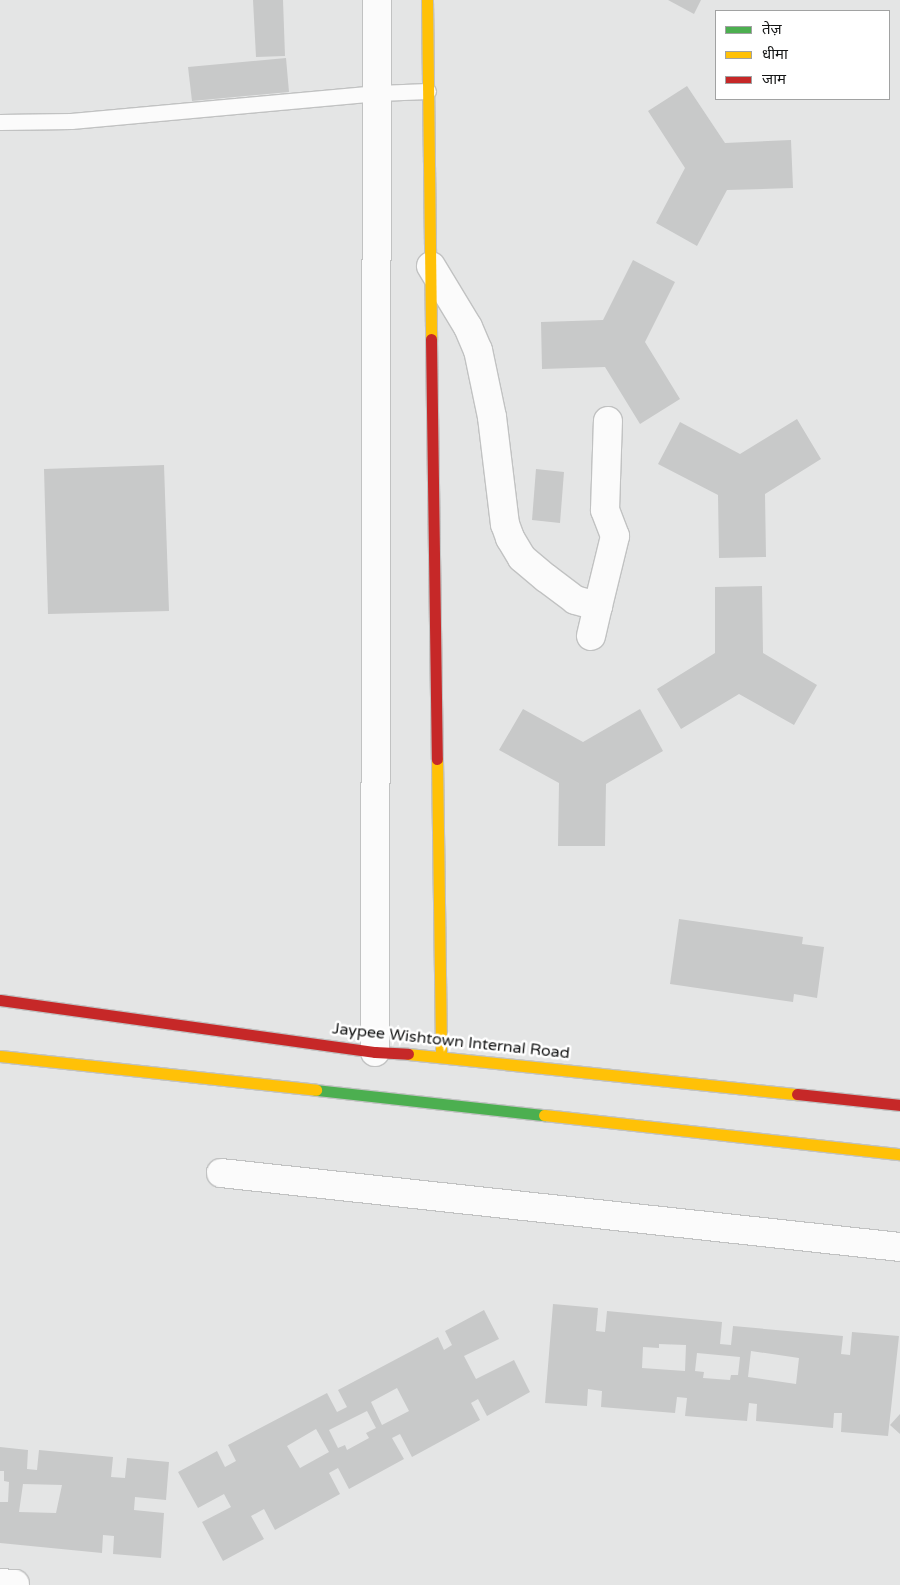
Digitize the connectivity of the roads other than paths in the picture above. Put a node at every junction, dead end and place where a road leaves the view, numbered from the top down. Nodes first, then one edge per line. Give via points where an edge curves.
1 (377, 0) edge
2 (427, 0) edge
3 (428, 91) junction
4 (378, 93) junction
5 (0, 122) edge
6 (431, 266) junction
7 (608, 420) dead end
8 (598, 606) junction
9 (591, 636) dead end
10 (0, 1000) edge
11 (375, 1052) junction
12 (0, 1056) edge
13 (442, 1056) junction
14 (900, 1105) edge
15 (900, 1154) edge
16 (221, 1173) dead end
17 (900, 1248) edge

1 - 4 street
2 - 3 street
3 - 4 lane
3 - 6 street
4 - 5 lane via 71,121
4 - 11 street
6 - 8 street via 468,327 478,350 492,417 505,524 510,538 522,558 546,578 575,600
6 - 13 street
7 - 8 street via 605,510 615,536
8 - 9 street
10 - 11 street, Jaypee Wishtown Internal Road
11 - 13 street, Jaypee Wishtown Internal Road
12 - 15 street
13 - 14 street, Jaypee Wishtown Internal Road
16 - 17 street

